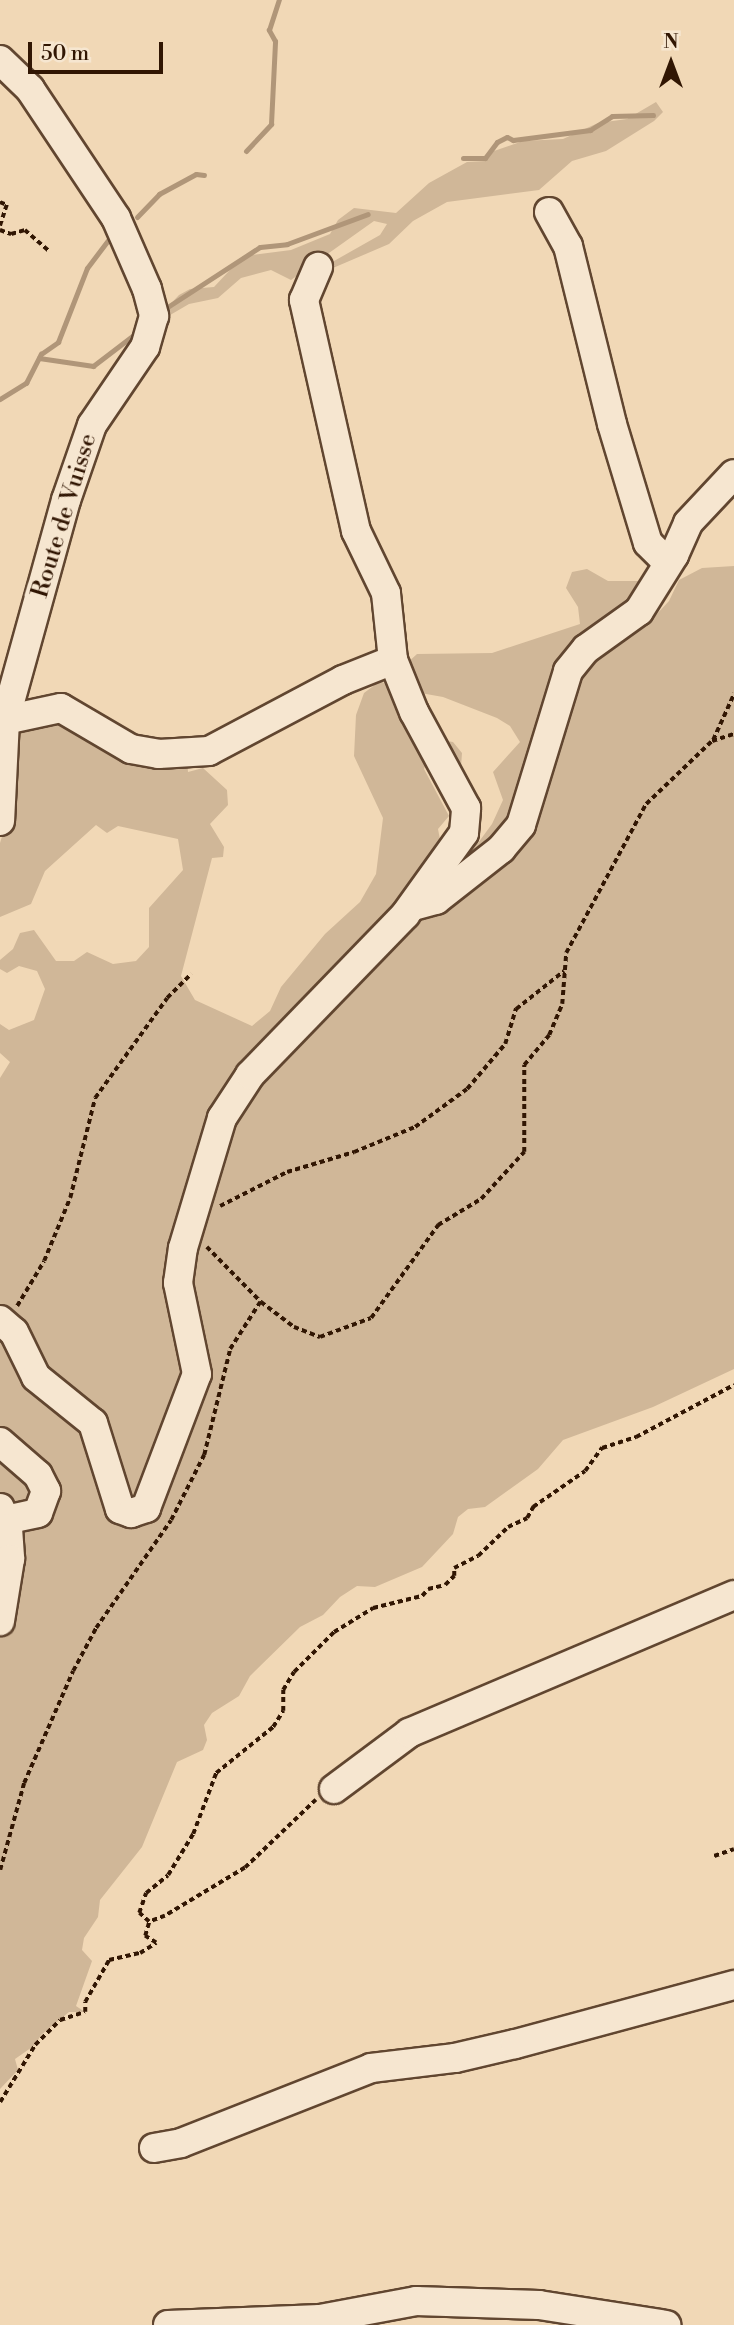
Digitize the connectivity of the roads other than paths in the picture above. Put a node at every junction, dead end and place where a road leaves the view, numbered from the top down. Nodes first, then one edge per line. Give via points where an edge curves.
1 (0, 60) edge
2 (549, 212) dead end
3 (317, 267) dead end
4 (734, 474) edge
5 (674, 555) junction
6 (393, 660) junction
7 (5, 720) junction
8 (0, 821) edge
9 (414, 904) junction
10 (3, 1321) edge
11 (0, 1442) edge
12 (3, 1514) edge
13 (734, 1595) edge
14 (0, 1621) edge
15 (334, 1790) road end
16 (734, 1985) edge
17 (154, 2148) dead end
18 (168, 2325) edge
19 (666, 2325) edge

1 - 7 street, Route de Vuisse via 30,89 116,218 154,316 149,341 97,417 81,454
2 - 5 street via 568,246 612,425 648,543 662,557
3 - 6 street via 304,300 356,531 386,593
4 - 5 street via 688,523
5 - 9 street via 639,611 586,649 568,671 521,825 501,849 436,900
6 - 7 street via 343,680 209,751 159,754 131,749 61,708
6 - 9 street via 414,712 466,808 460,842
7 - 8 street, Route de Vuisse
9 - 10 street via 238,1090 216,1133 178,1283 197,1374 150,1502 139,1513 126,1512 115,1502 104,1448 93,1423 36,1377
11 - 12 street via 38,1475 46,1491 38,1513
12 - 14 street via 10,1559
13 - 15 street via 409,1733
16 - 17 street via 516,2045 371,2068 181,2143
18 - 19 street via 320,2319 416,2301 539,2305

